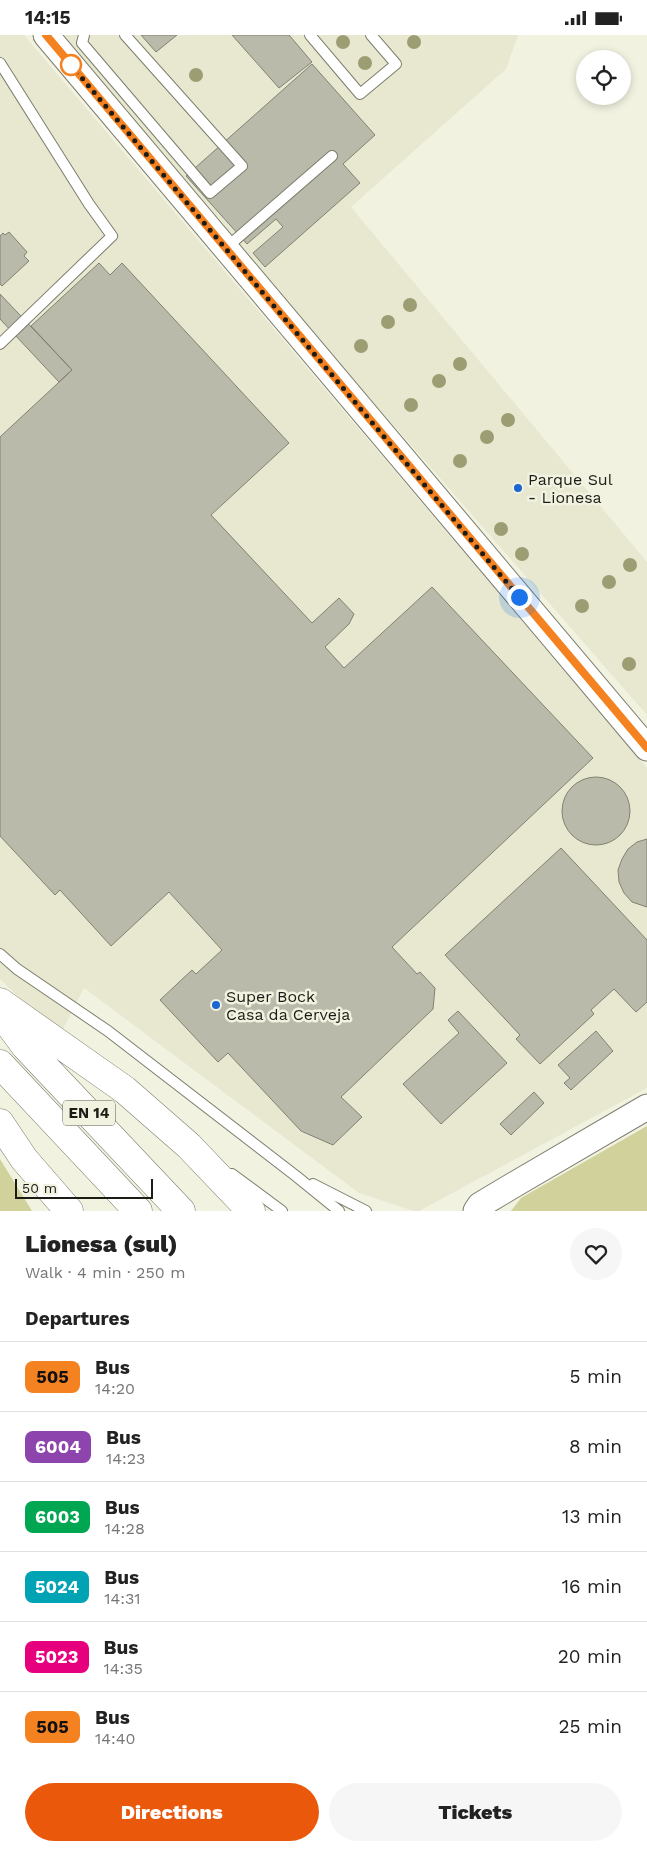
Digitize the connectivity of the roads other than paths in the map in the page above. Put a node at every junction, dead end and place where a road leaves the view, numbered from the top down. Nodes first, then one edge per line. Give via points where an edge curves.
1 (46, 35) edge
2 (84, 35) edge
3 (125, 35) edge
4 (310, 35) edge
5 (371, 35) edge
6 (0, 63) edge
7 (332, 156) dead end
8 (225, 248) junction
9 (0, 344) edge
10 (647, 748) edge
11 (0, 954) edge
12 (0, 1003) edge
13 (0, 1012) edge
14 (0, 1065) edge
15 (647, 1107) edge
16 (154, 1115) junction
17 (0, 1123) edge
18 (24, 1159) junction
19 (296, 1176) junction
20 (480, 1210) edge
21 (58, 1211) edge
22 (69, 1211) edge
23 (138, 1211) edge
24 (181, 1211) edge
25 (251, 1211) edge
26 (282, 1211) edge
27 (339, 1211) edge
28 (366, 1211) edge

1 - 8 street
2 - 3 lane via 82,43 210,193 242,166
4 - 5 lane via 360,94 396,64
6 - 9 lane via 112,237
7 - 8 lane
8 - 10 street
11 - 19 lane via 108,1031
12 - 16 highway via 125,1090
13 - 24 highway, EN 14 via 26,1047
14 - 23 highway, EN 14
15 - 20 street via 517,1183
16 - 25 highway via 189,1146
16 - 26 lane
17 - 18 highway
18 - 21 lane
18 - 22 highway
19 - 27 lane
19 - 28 lane

